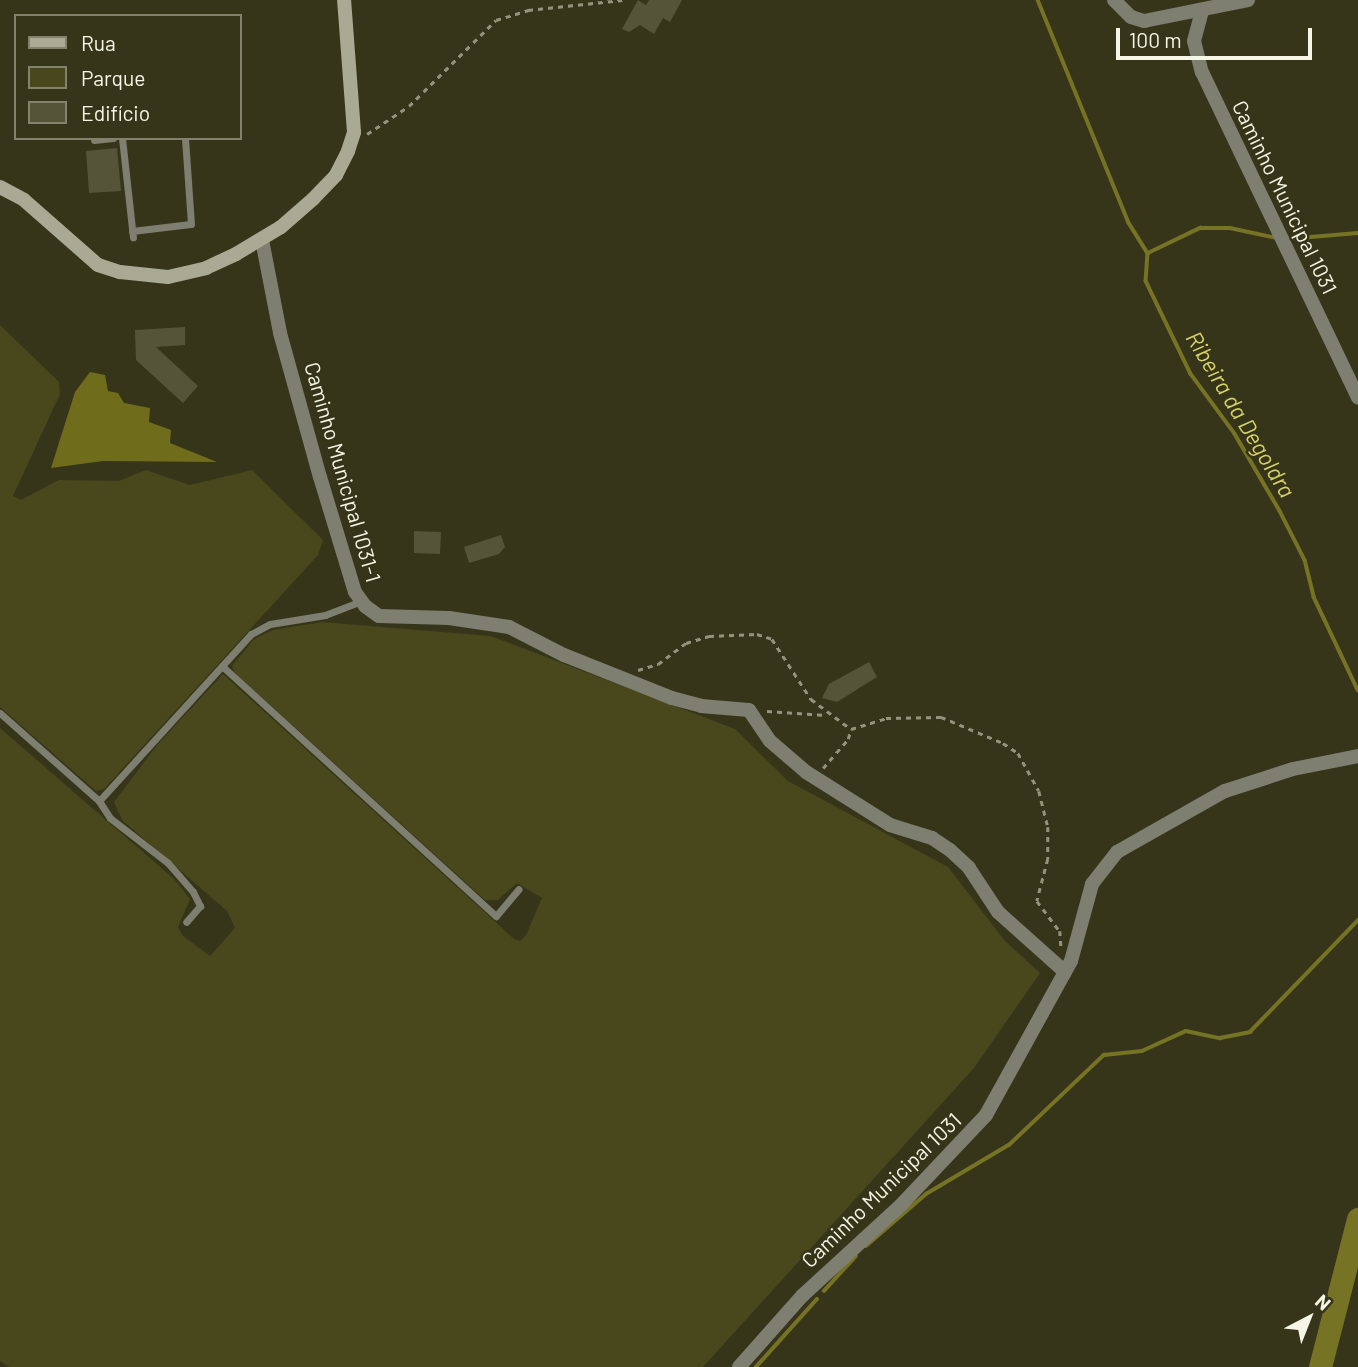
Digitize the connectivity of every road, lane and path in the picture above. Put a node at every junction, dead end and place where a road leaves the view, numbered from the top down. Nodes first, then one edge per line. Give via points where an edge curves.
1 (344, 0) edge
2 (622, 0) edge
3 (1114, 0) edge
4 (1248, 0) edge
5 (1202, 11) junction
6 (365, 136) dead end
7 (122, 140) edge
8 (185, 140) edge
9 (0, 187) edge
10 (262, 240) junction
11 (1358, 397) edge
12 (361, 601) junction
13 (222, 666) junction
14 (615, 675) junction
15 (749, 710) junction
16 (0, 713) edge
17 (827, 715) junction
18 (851, 729) junction
19 (1358, 756) edge
20 (806, 772) junction
21 (99, 801) junction
22 (519, 889) dead end
23 (187, 922) dead end
24 (1066, 970) junction
25 (739, 1367) edge

1 - 10 main road via 354,132 348,150 336,175
2 - 6 path via 528,10 496,20 409,106
3 - 5 street via 1130,17 1144,21
4 - 5 street
5 - 11 street, Caminho Municipal 1031 via 1194,41 1202,72
7 - 8 lane via 133,234 191,224
9 - 10 main road via 24,200 98,265 137,276 188,274
10 - 12 street, Caminho Municipal 1031-1 via 280,333
12 - 13 lane via 325,615 270,624 251,634
12 - 14 street, Caminho Municipal 1031-1 via 379,616 450,618 509,627
13 - 21 lane
13 - 22 lane via 496,916
14 - 15 street, Caminho Municipal 1031-1 via 701,706
14 - 17 path via 658,664 686,643 709,636 757,634 781,648 811,699
15 - 17 path
15 - 20 street via 770,741
16 - 21 lane
17 - 18 path via 841,718
18 - 20 path via 832,762
18 - 24 path via 886,718 940,717 969,726 1018,753 1039,791 1048,827 1048,859 1037,901 1060,931
19 - 24 street, Caminho Municipal 1031 via 1293,769 1225,791 1132,841 1091,884 1082,934
20 - 24 street via 890,825 933,838 950,850 969,868 998,912
21 - 23 lane via 110,818 168,863 193,892 200,906
24 - 25 street, Caminho Municipal 1031 via 975,1130 802,1296

